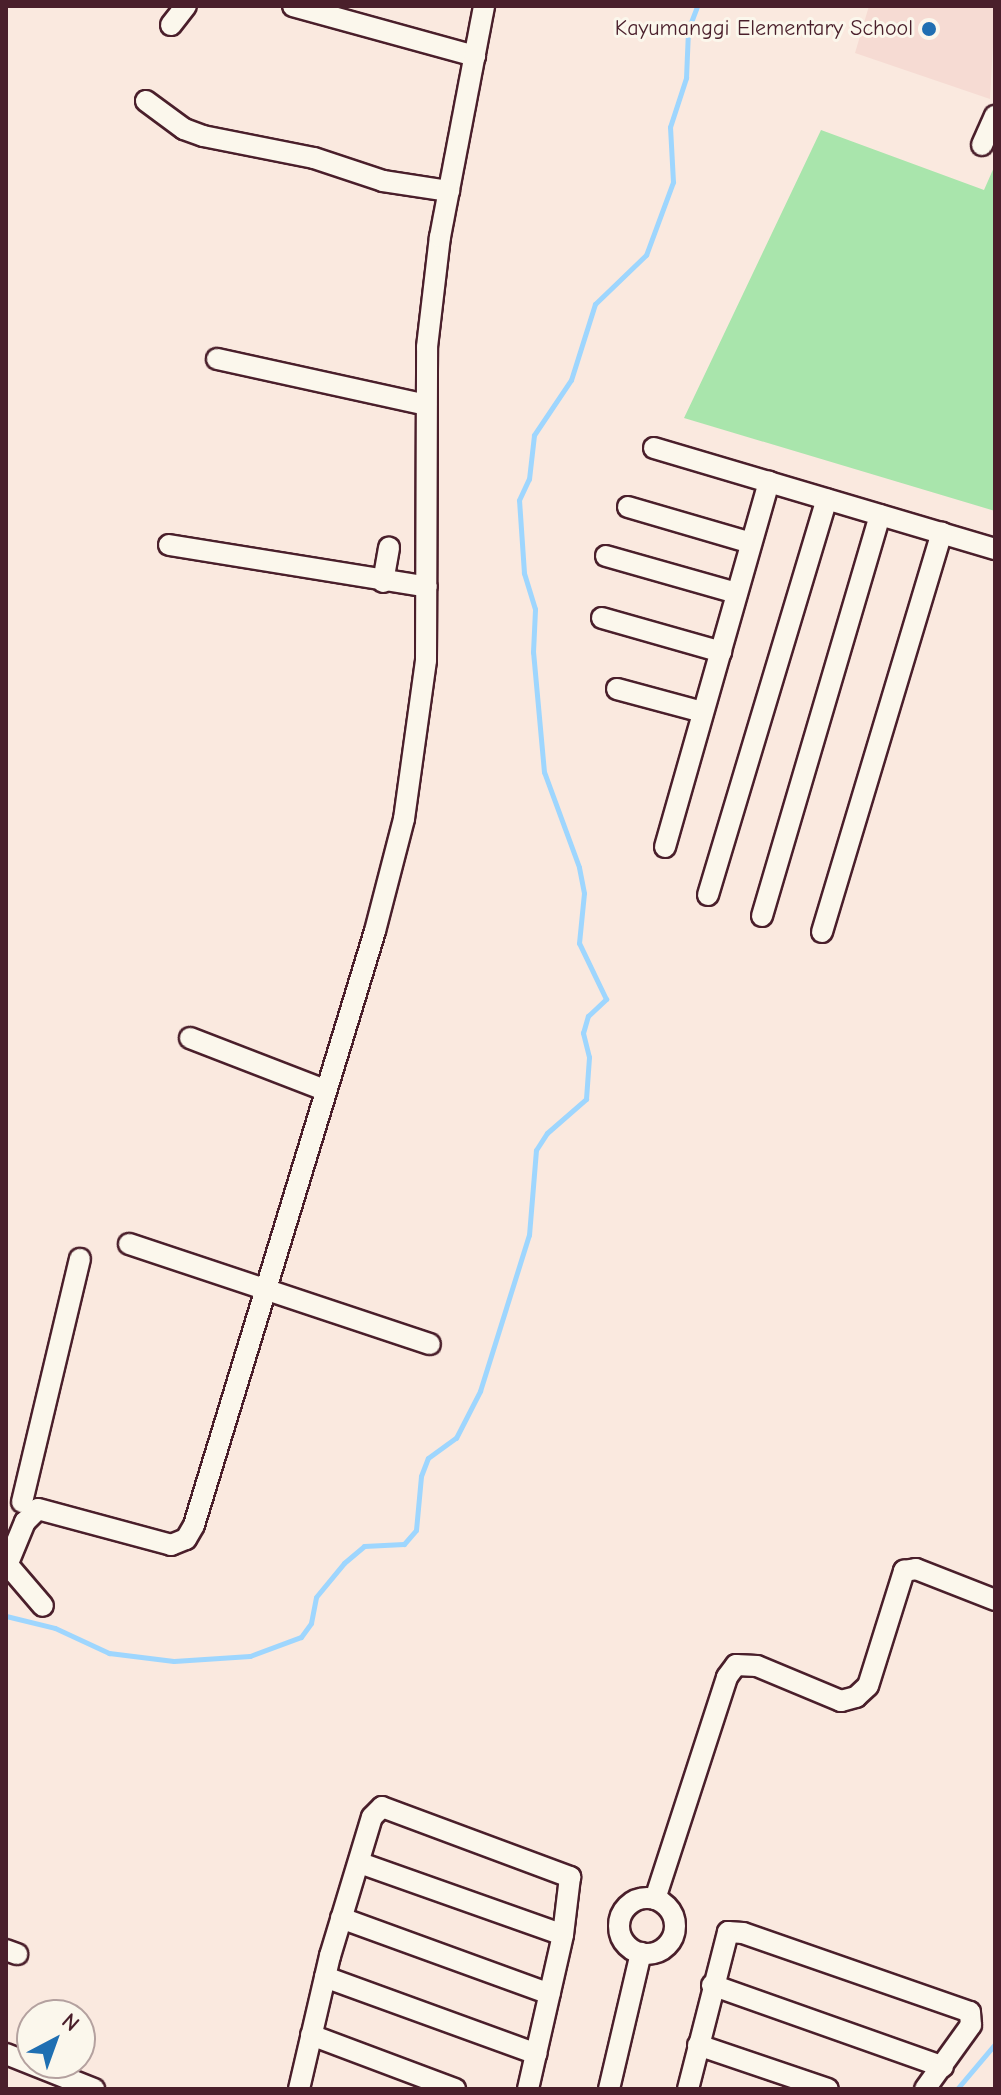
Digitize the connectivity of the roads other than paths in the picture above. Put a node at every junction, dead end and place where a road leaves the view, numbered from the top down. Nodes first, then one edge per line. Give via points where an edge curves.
1 (186, 6) edge
2 (293, 6) edge
3 (484, 6) edge
4 (358, 15) edge
5 (171, 25) dead end
6 (475, 56) junction
7 (146, 101) dead end
8 (995, 116) edge
9 (982, 145) dead end
10 (416, 174) dead end
11 (450, 186) junction
12 (217, 359) dead end
13 (426, 405) junction
14 (654, 448) dead end
15 (769, 482) junction
16 (827, 499) junction
17 (628, 507) dead end
18 (880, 515) junction
19 (942, 533) junction
20 (751, 543) junction
21 (169, 545) dead end
22 (389, 548) dead end
23 (995, 549) edge
24 (606, 556) dead end
25 (383, 582) junction
26 (427, 587) junction
27 (737, 593) junction
28 (602, 618) dead end
29 (721, 652) junction
30 (617, 689) dead end
31 (703, 712) junction
32 (665, 847) dead end
33 (708, 895) dead end
34 (762, 916) dead end
35 (822, 932) dead end
36 (190, 1038) dead end
37 (325, 1090) junction
38 (129, 1244) dead end
39 (80, 1259) dead end
40 (262, 1290) junction
41 (430, 1344) dead end
42 (22, 1502) edge
43 (7, 1566) edge
44 (995, 1600) edge
45 (43, 1606) dead end
46 (360, 1863) junction
47 (655, 1899) junction
48 (341, 1918) junction
49 (563, 1935) junction
50 (641, 1953) junction
51 (325, 1977) junction
52 (712, 1985) junction
53 (550, 1994) junction
54 (311, 2035) junction
55 (698, 2045) junction
56 (6, 2054) edge
57 (536, 2054) junction
58 (943, 2067) junction
59 (94, 2089) edge
60 (299, 2089) edge
61 (455, 2089) edge
62 (528, 2089) edge
63 (609, 2089) edge
64 (688, 2089) edge
65 (828, 2089) edge
66 (925, 2089) edge

1 - 5 street
2 - 4 street
3 - 6 street
4 - 6 street
6 - 11 street
7 - 11 street via 203,136 314,158 383,181
8 - 9 street
10 - 11 street
11 - 13 street via 427,347
12 - 13 street
13 - 26 street
14 - 15 street
15 - 16 street
15 - 20 street
16 - 18 street
16 - 33 street
17 - 20 street
18 - 19 street
18 - 34 street
19 - 23 street
19 - 35 street
20 - 27 street
21 - 25 street
22 - 25 street
24 - 27 street
25 - 26 street
26 - 37 street via 426,660 404,819
27 - 29 street
28 - 29 street
29 - 31 street
30 - 31 street
31 - 32 street
36 - 37 street
37 - 40 street
38 - 40 street
39 - 42 street
40 - 41 street
40 - 42 street via 186,1539 171,1545
42 - 43 street via 25,1522
43 - 45 street
44 - 47 street via 916,1569 904,1571 868,1686 841,1701 757,1666 736,1665 727,1677
46 - 48 street
46 - 49 street
46 - 49 street via 372,1817 382,1807 401,1810 560,1869 570,1877
47 - 50 street via 672,1914 675,1929 663,1948
47 - 50 street via 638,1899 620,1919 621,1936
48 - 51 street
48 - 53 street
49 - 53 street
50 - 63 street
51 - 54 street
51 - 57 street
52 - 55 street
52 - 58 street
52 - 58 street via 721,1943 728,1932 743,1933 951,2004 970,2012 971,2025
53 - 57 street
54 - 60 street
54 - 61 street
55 - 64 street
55 - 65 street
56 - 59 street
57 - 62 street
58 - 66 street

